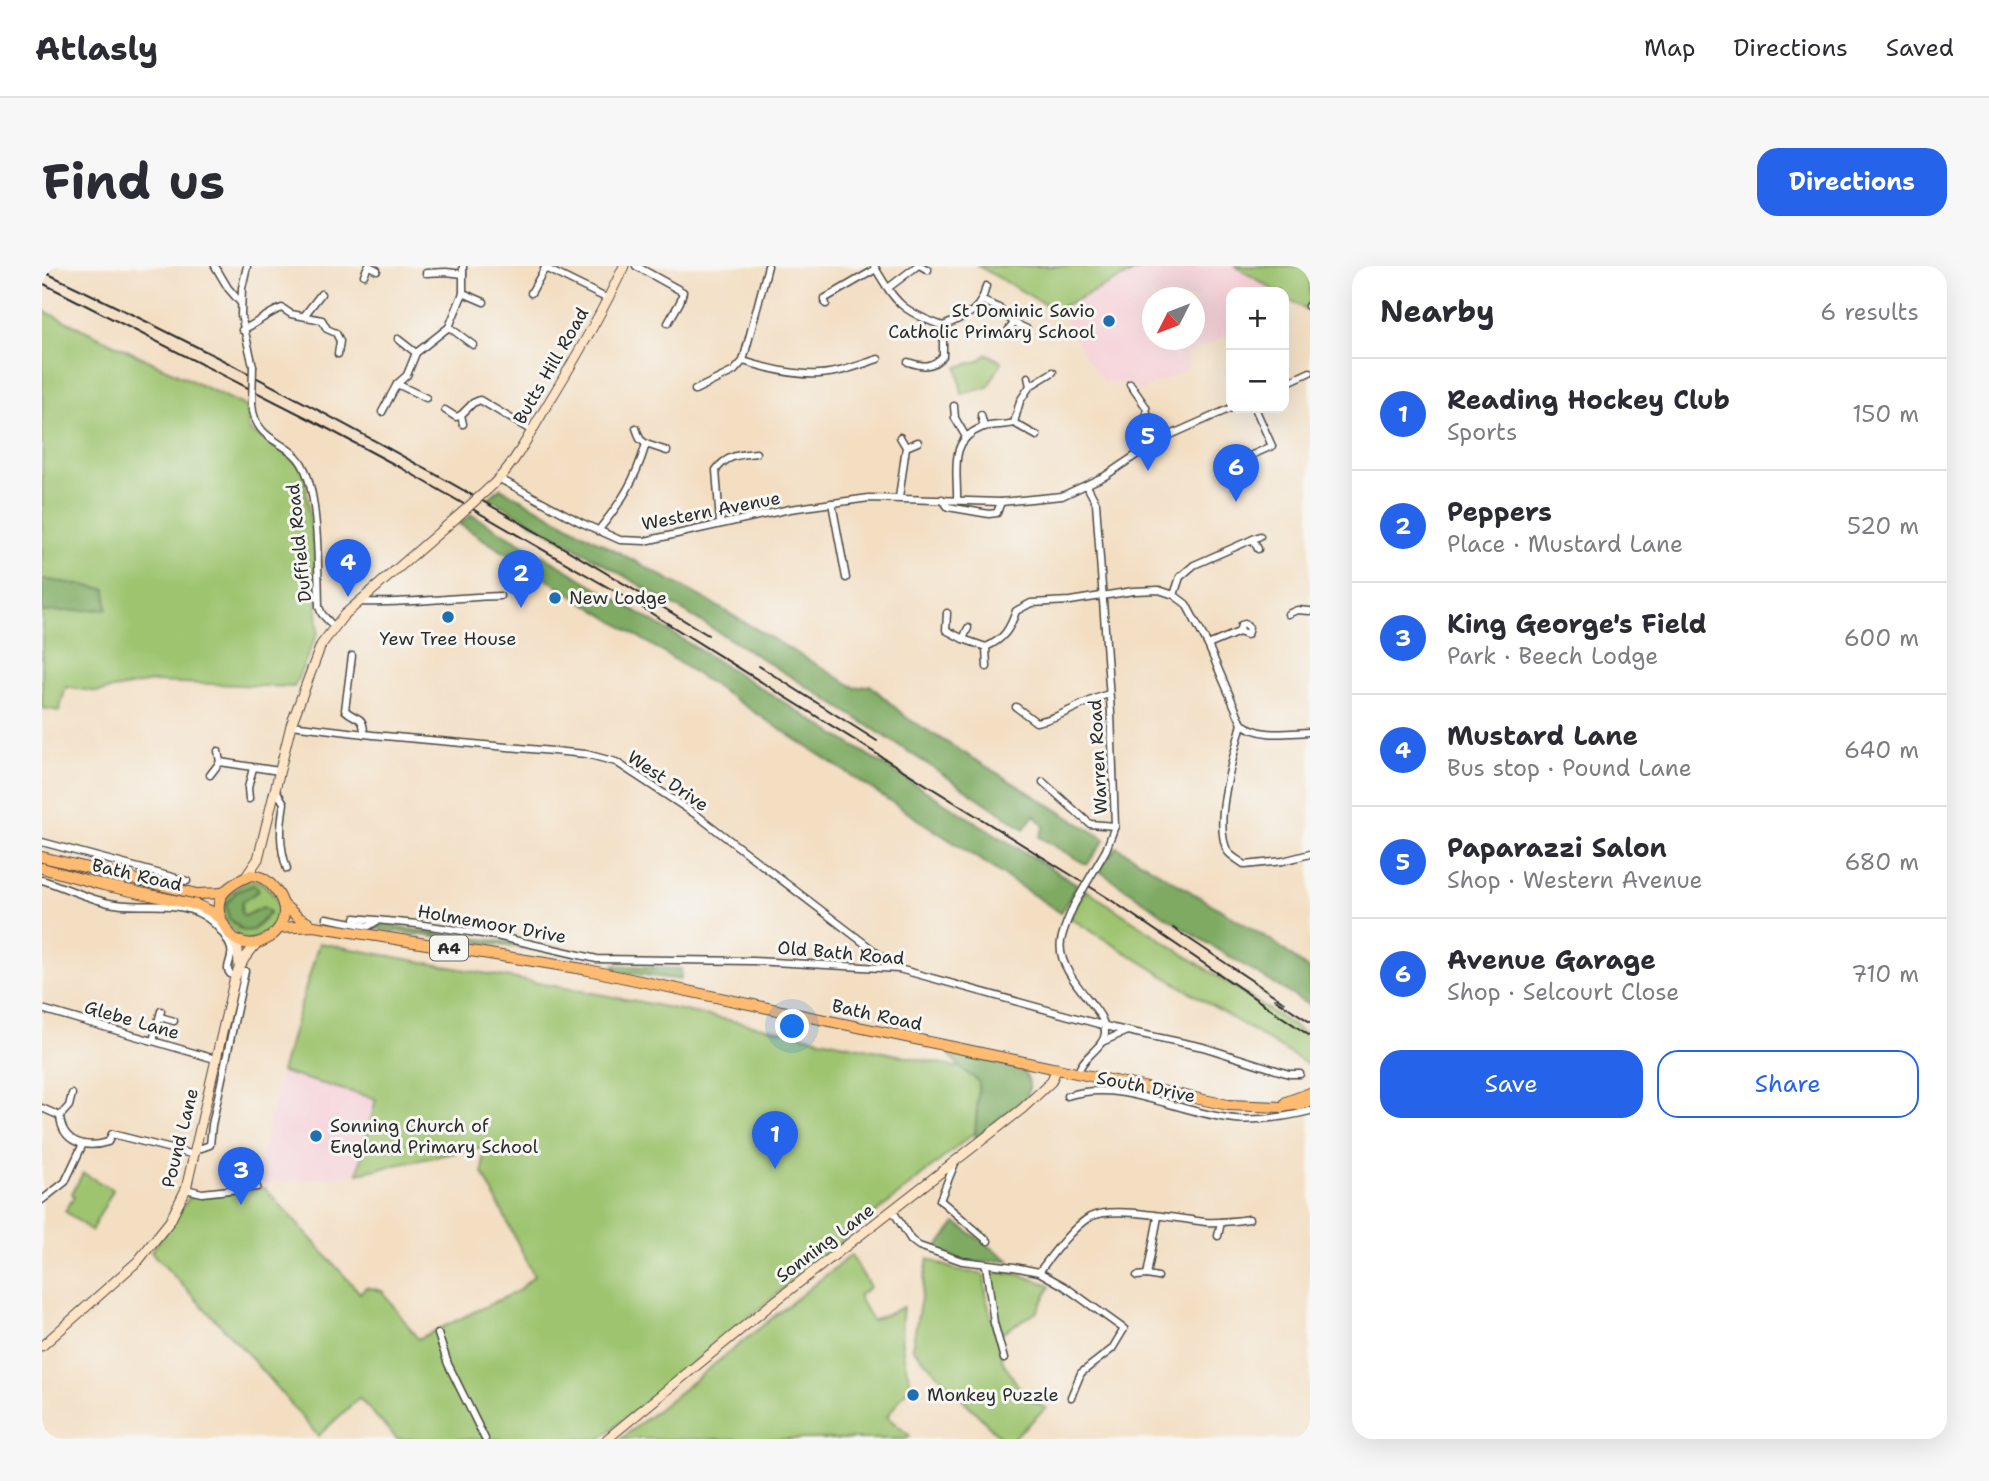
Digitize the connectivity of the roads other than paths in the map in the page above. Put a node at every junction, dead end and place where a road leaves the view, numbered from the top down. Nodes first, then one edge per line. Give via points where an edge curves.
1 (215, 266) edge
2 (247, 266) edge
3 (369, 266) edge
4 (463, 266) edge
5 (624, 266) edge
6 (636, 266) edge
7 (768, 266) edge
8 (919, 266) edge
9 (546, 267) edge
10 (875, 267) edge
11 (377, 270) dead end
12 (928, 270) dead end
13 (426, 273) dead end
14 (463, 274) junction
15 (364, 275) dead end
16 (986, 286) dead end
17 (888, 288) junction
18 (463, 293) junction
19 (531, 293) dead end
20 (321, 294) dead end
21 (608, 299) junction
22 (824, 299) dead end
23 (983, 301) junction
24 (240, 302) junction
25 (484, 302) dead end
26 (304, 316) junction
27 (668, 323) dead end
28 (1014, 323) junction
29 (943, 326) junction
30 (449, 327) junction
31 (1027, 329) dead end
32 (242, 330) junction
33 (1008, 331) dead end
34 (398, 339) dead end
35 (473, 345) dead end
36 (416, 353) junction
37 (338, 354) dead end
38 (878, 359) dead end
39 (743, 361) junction
40 (908, 362) dead end
41 (1053, 372) dead end
42 (1310, 372) edge
43 (1028, 377) dead end
44 (1289, 382) edge
45 (397, 384) junction
46 (1130, 384) dead end
47 (1030, 386) junction
48 (695, 390) dead end
49 (426, 398) dead end
50 (954, 406) dead end
51 (1226, 410) edge
52 (445, 411) dead end
53 (382, 412) dead end
54 (1257, 413) edge
55 (461, 415) junction
56 (981, 415) dead end
57 (1014, 423) junction
58 (463, 424) dead end
59 (984, 427) junction
60 (636, 428) dead end
61 (532, 432) junction
62 (1037, 436) dead end
63 (900, 437) dead end
64 (967, 437) junction
65 (1157, 441) junction
66 (918, 442) dead end
67 (646, 444) junction
68 (1280, 444) dead end
69 (1272, 446) junction
70 (906, 447) junction
71 (667, 451) dead end
72 (756, 453) dead end
73 (1252, 455) dead end
74 (500, 479) junction
75 (1087, 486) junction
76 (900, 498) junction
77 (942, 499) junction
78 (957, 500) junction
79 (1001, 502) junction
80 (832, 503) junction
81 (720, 523) junction
82 (598, 531) junction
83 (1258, 549) dead end
84 (846, 579) dead end
85 (1102, 595) junction
86 (1174, 595) junction
87 (500, 596) dead end
88 (359, 602) junction
89 (1310, 611) edge
90 (947, 613) dead end
91 (1288, 614) dead end
92 (334, 627) junction
93 (968, 628) dead end
94 (1239, 632) dead end
95 (963, 639) junction
96 (1208, 645) junction
97 (986, 647) junction
98 (352, 656) dead end
99 (987, 667) dead end
100 (1109, 694) junction
101 (1016, 707) dead end
102 (1242, 724) junction
103 (291, 725) junction
104 (1310, 732) edge
105 (364, 734) junction
106 (218, 751) dead end
107 (262, 760) dead end
108 (220, 762) junction
109 (253, 768) junction
110 (263, 769) junction
111 (279, 771) junction
112 (210, 775) dead end
113 (1043, 782) dead end
114 (248, 788) junction
115 (275, 789) junction
116 (1051, 789) junction
117 (240, 792) dead end
118 (1045, 796) dead end
119 (249, 799) dead end
120 (1115, 826) junction
121 (42, 842) edge
122 (1310, 853) edge
123 (42, 857) edge
124 (107, 859) junction
125 (258, 859) junction
126 (42, 868) edge
127 (287, 869) dead end
128 (105, 873) junction
129 (245, 878) junction
130 (42, 880) edge
131 (268, 880) junction
132 (187, 881) dead end
133 (103, 885) junction
134 (223, 893) junction
135 (285, 906) junction
136 (326, 918) dead end
137 (355, 918) dead end
138 (222, 921) junction
139 (377, 921) junction
140 (314, 926) junction
141 (279, 928) junction
142 (233, 938) junction
143 (256, 943) junction
144 (587, 956) junction
145 (583, 969) junction
146 (899, 969) junction
147 (240, 972) junction
148 (230, 995) junction
149 (240, 999) junction
150 (1093, 1006) junction
151 (42, 1009) edge
152 (1081, 1020) junction
153 (174, 1021) dead end
154 (1103, 1025) junction
155 (1127, 1031) junction
156 (153, 1041) junction
157 (1102, 1042) junction
158 (215, 1059) junction
159 (1056, 1068) junction
160 (1077, 1073) junction
161 (1300, 1074) dead end
162 (1310, 1093) edge
163 (72, 1094) dead end
164 (1067, 1096) dead end
165 (1310, 1102) edge
166 (1222, 1103) junction
167 (1268, 1107) junction
168 (42, 1108) edge
169 (1310, 1111) edge
170 (61, 1116) junction
171 (1220, 1117) junction
172 (82, 1146) junction
173 (196, 1153) junction
174 (956, 1163) junction
175 (257, 1187) dead end
176 (186, 1189) junction
177 (42, 1200) edge
178 (893, 1211) junction
179 (1158, 1217) junction
180 (1249, 1219) dead end
181 (1221, 1223) junction
182 (1218, 1236) dead end
183 (988, 1241) dead end
184 (986, 1265) junction
185 (1039, 1272) junction
186 (1147, 1275) junction
187 (1137, 1276) dead end
188 (1158, 1277) dead end
189 (438, 1334) dead end
190 (42, 1346) edge
191 (1004, 1359) dead end
192 (1072, 1397) dead end
193 (610, 1438) edge
194 (485, 1439) edge

1 - 24 street
2 - 24 street, Duffield Road
3 - 11 street
3 - 15 street
4 - 14 street
5 - 21 street, Butts Hill Road
6 - 27 street via 683,292
7 - 39 street
8 - 12 street
8 - 17 street
9 - 19 street
9 - 21 street
10 - 17 street
10 - 22 street
13 - 14 street
14 - 18 street
16 - 23 street
17 - 29 street via 906,309
18 - 25 street
18 - 30 street
20 - 26 street
21 - 61 street, Butts Hill Road
23 - 28 street via 999,308
23 - 29 street via 970,314
24 - 32 street, Duffield Road
26 - 32 street via 282,308
26 - 37 street via 322,320 336,333
28 - 31 street
28 - 33 street
29 - 40 street via 943,356 937,363 924,367
30 - 35 street
30 - 36 street
32 - 92 street, Duffield Road, bridge via 253,366 256,425 304,466 313,511 319,607
34 - 36 street
36 - 45 street via 411,376
38 - 39 street via 818,374
39 - 48 street via 734,371
41 - 47 street
42 - 44 street
43 - 47 street
45 - 49 street
45 - 53 street
46 - 65 street via 1146,407
47 - 57 street
50 - 64 street via 955,418
51 - 65 street, Western Avenue
52 - 55 street
54 - 69 street
55 - 58 street
55 - 61 street via 480,400
56 - 59 street
57 - 59 street
57 - 62 street
59 - 64 street
60 - 67 street
61 - 74 street, Butts Hill Road
63 - 70 street
64 - 78 street via 956,457
65 - 75 street, Western Avenue
66 - 70 street
67 - 71 street
67 - 82 street via 638,473
68 - 69 street
69 - 73 street
70 - 76 street
72 - 81 street via 733,456 716,470
74 - 82 street, Western Avenue
74 - 88 street, bridge
75 - 79 street, Western Avenue via 1048,499
75 - 85 street, Warren Road via 1096,503
76 - 77 street, Western Avenue
76 - 80 street, Western Avenue
77 - 78 street, Western Avenue
77 - 79 street, Western Avenue via 948,507 989,514 997,513
78 - 79 street, Western Avenue
80 - 81 street, Western Avenue
80 - 84 street
81 - 82 street, Western Avenue via 645,541 620,540
83 - 86 street via 1257,537 1194,565 1180,578
85 - 86 street via 1159,590
85 - 97 street via 1031,603 1016,611 1001,640
85 - 100 street, Warren Road
86 - 96 street via 1185,604
87 - 88 street
88 - 92 street
89 - 91 street
90 - 95 street via 946,630
92 - 103 street via 321,645
93 - 95 street
94 - 96 street
95 - 97 street
96 - 102 street
97 - 99 street
98 - 105 street via 345,710 364,723
100 - 101 street via 1036,722
100 - 120 street, Warren Road
102 - 104 street via 1267,734
102 - 122 street via 1227,780 1222,831 1229,853 1245,865
103 - 105 street, West Drive
103 - 111 street
105 - 146 street, West Drive via 562,751 616,762 698,816
106 - 108 street
107 - 110 street
108 - 109 street
108 - 112 street
109 - 110 street
109 - 114 street
110 - 111 street
111 - 115 street
113 - 116 street
114 - 117 street
114 - 119 street
115 - 125 street
115 - 127 street via 284,803 281,851
116 - 118 street
116 - 120 street via 1090,824
120 - 150 street, Warren Road, bridge via 1074,905 1061,941 1061,954
121 - 124 street
123 - 128 main road, Bath Road
124 - 128 street
124 - 132 street
125 - 129 street
125 - 131 street
126 - 133 main road, Bath Road
128 - 133 main road
128 - 134 main road, Bath Road via 202,895
129 - 131 main road via 254,875
129 - 134 main road
130 - 147 street via 108,903 151,904 203,915 214,923 232,953 229,974
131 - 135 main road
133 - 138 main road, Bath Road via 197,905
134 - 138 main road via 217,909
135 - 140 main road, Bath Road / A4
135 - 141 main road
136 - 139 street, Holmemoor Drive via 369,926
137 - 139 street, Holmemoor Drive
138 - 142 main road
139 - 144 street, Holmemoor Drive via 496,936
140 - 141 main road, Bath Road / A4
140 - 145 main road, Bath Road / A4
141 - 143 main road
142 - 143 main road
142 - 147 street, Pound Lane
143 - 147 street, Pound Lane
144 - 145 street, Holmemoor Drive
144 - 146 street, Old Bath Road
145 - 159 main road, Bath Road / A4
146 - 152 street, Old Bath Road
147 - 148 street, Pound Lane
147 - 149 street
148 - 149 street
148 - 158 street, Pound Lane
149 - 173 street via 210,1145
150 - 152 street
150 - 154 street, Warren Road
151 - 156 street, Glebe Lane
152 - 154 street, Old Bath Road
153 - 156 street via 161,1014
154 - 155 street, Old Bath Road
154 - 157 street
155 - 157 street
155 - 161 street, Old Bath Road
156 - 158 street, Glebe Lane
157 - 160 street via 1083,1059
158 - 173 street, Pound Lane
159 - 160 main road, Bath Road / A4
159 - 174 street, Sonning Lane via 1051,1082
160 - 166 main road, Bath Road / A4
162 - 167 main road, A4
163 - 170 street
164 - 171 street, South Drive via 1085,1090 1127,1095
165 - 167 main road, Bath Road / A4
166 - 167 main road, Bath Road / A4
166 - 171 street
168 - 170 street
169 - 171 street, South Drive via 1268,1119
170 - 172 street via 66,1135
172 - 173 street via 108,1142 112,1134
172 - 177 street via 65,1182
173 - 176 street, Pound Lane
174 - 178 street, Sonning Lane
174 - 183 street via 940,1200
175 - 176 street via 202,1193
176 - 190 street, Pound Lane via 170,1221 138,1261
178 - 184 street via 919,1246
178 - 193 street, Sonning Lane
179 - 181 street
179 - 185 street via 1104,1212 1088,1218
179 - 186 street
180 - 181 street
181 - 182 street
184 - 185 street
184 - 191 street
185 - 192 street via 1124,1329 1112,1349 1081,1373
186 - 187 street
186 - 188 street
189 - 194 street

